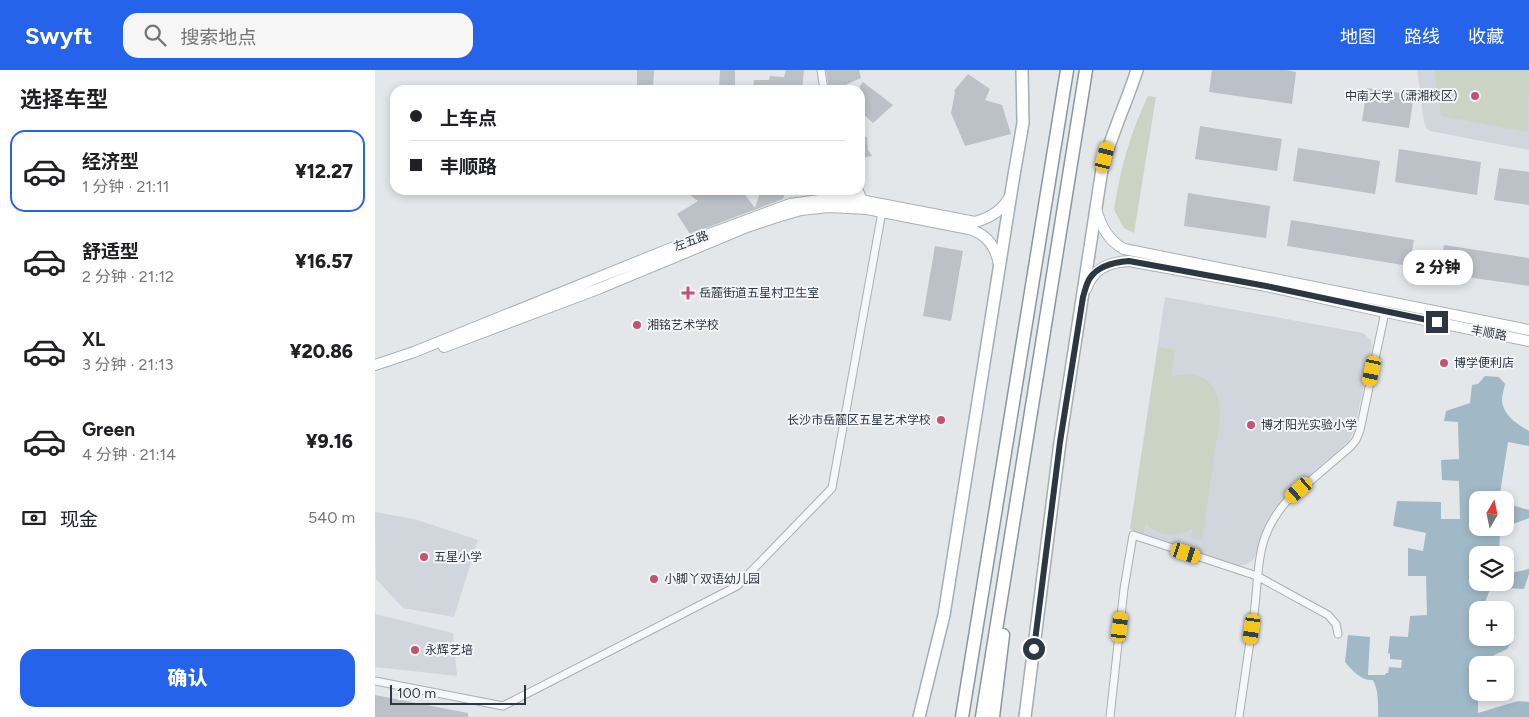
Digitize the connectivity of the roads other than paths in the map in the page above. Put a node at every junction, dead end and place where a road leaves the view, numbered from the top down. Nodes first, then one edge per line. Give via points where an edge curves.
1 (821, 70) edge
2 (1021, 70) edge
3 (1067, 70) edge
4 (1086, 70) edge
5 (1133, 70) edge
6 (1137, 70) edge
7 (823, 85) edge
8 (1132, 85) junction
9 (861, 195) edge
10 (1010, 195) junction
11 (865, 205) junction
12 (1096, 208) junction
13 (882, 212) junction
14 (999, 266) junction
15 (1083, 297) junction
16 (1385, 312) junction
17 (1529, 330) edge
18 (1529, 341) edge
19 (375, 365) edge
20 (375, 372) edge
21 (1018, 491) junction
22 (1257, 576) junction
23 (977, 621) junction
24 (1337, 634) dead end
25 (375, 681) edge
26 (919, 717) edge
27 (956, 717) edge
28 (962, 717) edge
29 (982, 717) edge
30 (993, 717) edge
31 (1025, 717) edge
32 (1110, 717) edge
33 (1239, 717) edge

1 - 7 street
2 - 10 main road via 1023,123
3 - 23 highway
4 - 21 highway
5 - 8 main road
6 - 8 main road
8 - 12 main road via 1108,145
9 - 11 street
10 - 11 main road, 左五路 via 998,211 975,222
10 - 14 main road
11 - 13 main road, 左五路
11 - 19 main road, 左五路 via 834,198 791,204
11 - 20 main road, 左五路 via 801,210 777,216
12 - 15 main road
12 - 17 main road via 1110,238 1124,249
13 - 14 main road, 左五路 via 978,232 994,248
13 - 25 street via 833,488 737,586 503,706
14 - 26 main road via 944,615
15 - 16 main road, 丰顺路 via 1089,279 1096,272 1117,262 1129,261
15 - 31 main road via 1060,442
16 - 18 main road, 丰顺路
16 - 22 street via 1356,440 1278,511 1266,534
21 - 29 highway
21 - 30 highway
22 - 24 street via 1329,614 1336,624
22 - 32 street via 1133,535
22 - 33 street
23 - 27 highway
23 - 28 highway

